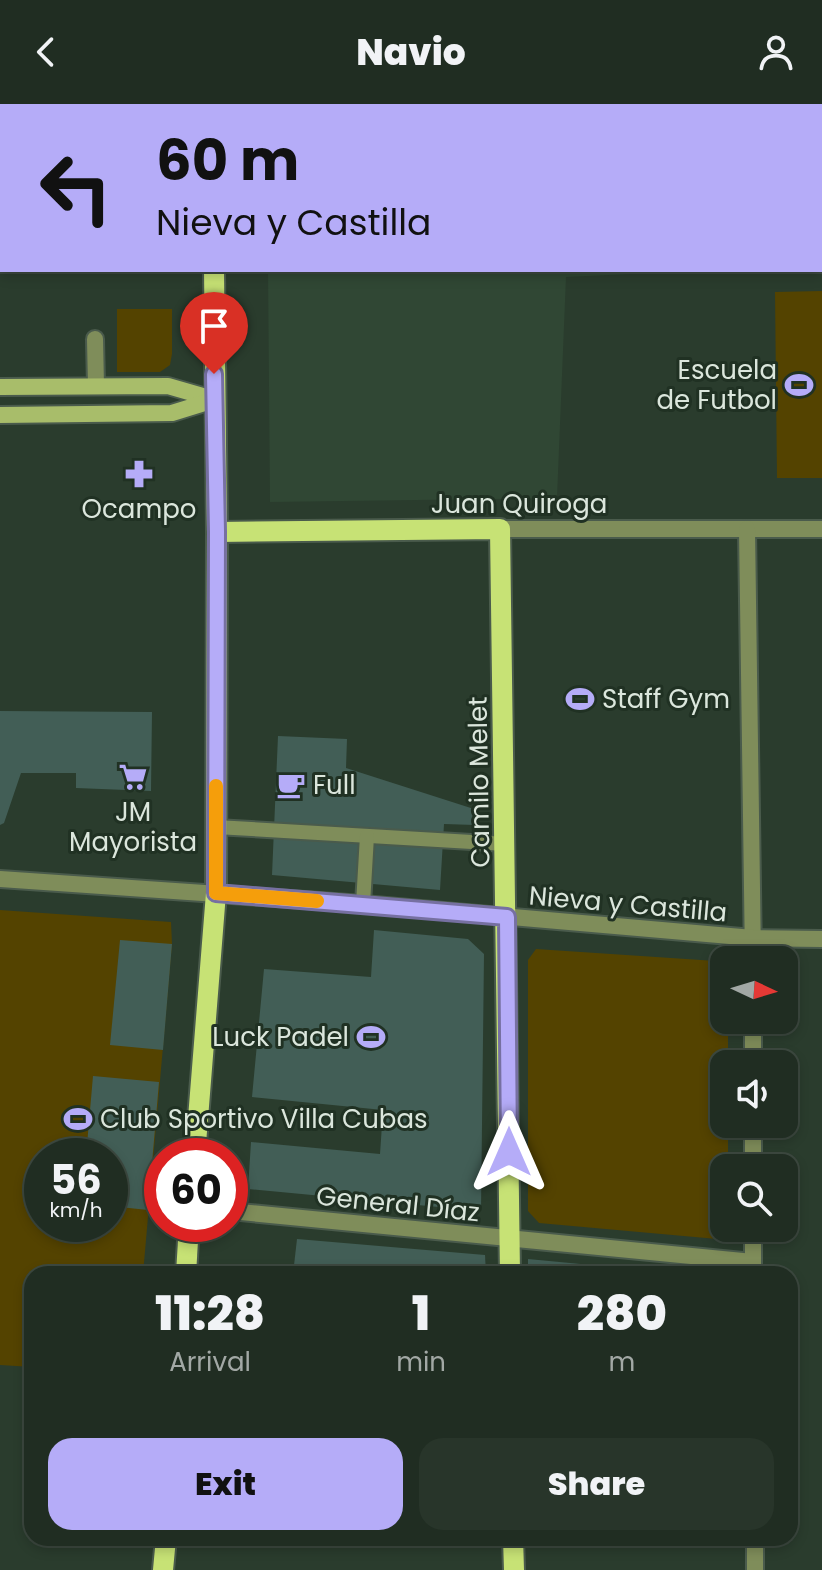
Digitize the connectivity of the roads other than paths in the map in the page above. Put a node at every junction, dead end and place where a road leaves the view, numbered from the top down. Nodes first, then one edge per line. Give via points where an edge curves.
1 (214, 272) edge
2 (95, 339) dead end
3 (96, 386) junction
4 (0, 387) edge
5 (214, 400) junction
6 (0, 415) edge
7 (500, 529) junction
8 (747, 529) junction
9 (822, 529) edge
10 (217, 532) junction
11 (216, 827) junction
12 (367, 836) junction
13 (506, 844) junction
14 (0, 879) edge
15 (216, 893) junction
16 (363, 904) junction
17 (507, 917) junction
18 (753, 938) junction
19 (822, 939) edge
20 (753, 946) edge
21 (196, 1138) edge
22 (248, 1213) edge
23 (509, 1240) junction
24 (188, 1242) edge
25 (753, 1242) edge
26 (186, 1266) edge
27 (510, 1266) edge
28 (736, 1266) edge
29 (753, 1266) edge
30 (165, 1546) edge
31 (513, 1546) edge
32 (755, 1546) edge
33 (163, 1570) edge
34 (514, 1570) edge
35 (755, 1570) edge

1 - 5 main road
2 - 3 street
3 - 4 main road
3 - 5 main road via 168,386
5 - 6 main road via 172,413
5 - 10 main road
7 - 8 street, Juan Quiroga
7 - 10 main road, Juan Quiroga
7 - 13 main road, Camilo Melet
8 - 9 street, Juan Quiroga
8 - 18 street
10 - 11 main road
11 - 12 lane
11 - 15 main road
12 - 13 lane
12 - 16 lane
13 - 17 main road, Camilo Melet
14 - 15 street, Nieva y Castilla
15 - 16 street, Nieva y Castilla
15 - 21 main road
16 - 17 street, Nieva y Castilla
17 - 18 street, Nieva y Castilla
17 - 23 main road, Camilo Melet
18 - 19 street, Nieva y Castilla
18 - 20 street
22 - 23 street, General Díaz
23 - 27 main road, Camilo Melet
23 - 28 street, General Díaz
24 - 26 main road
25 - 29 street
30 - 33 main road
31 - 34 main road
32 - 35 street

